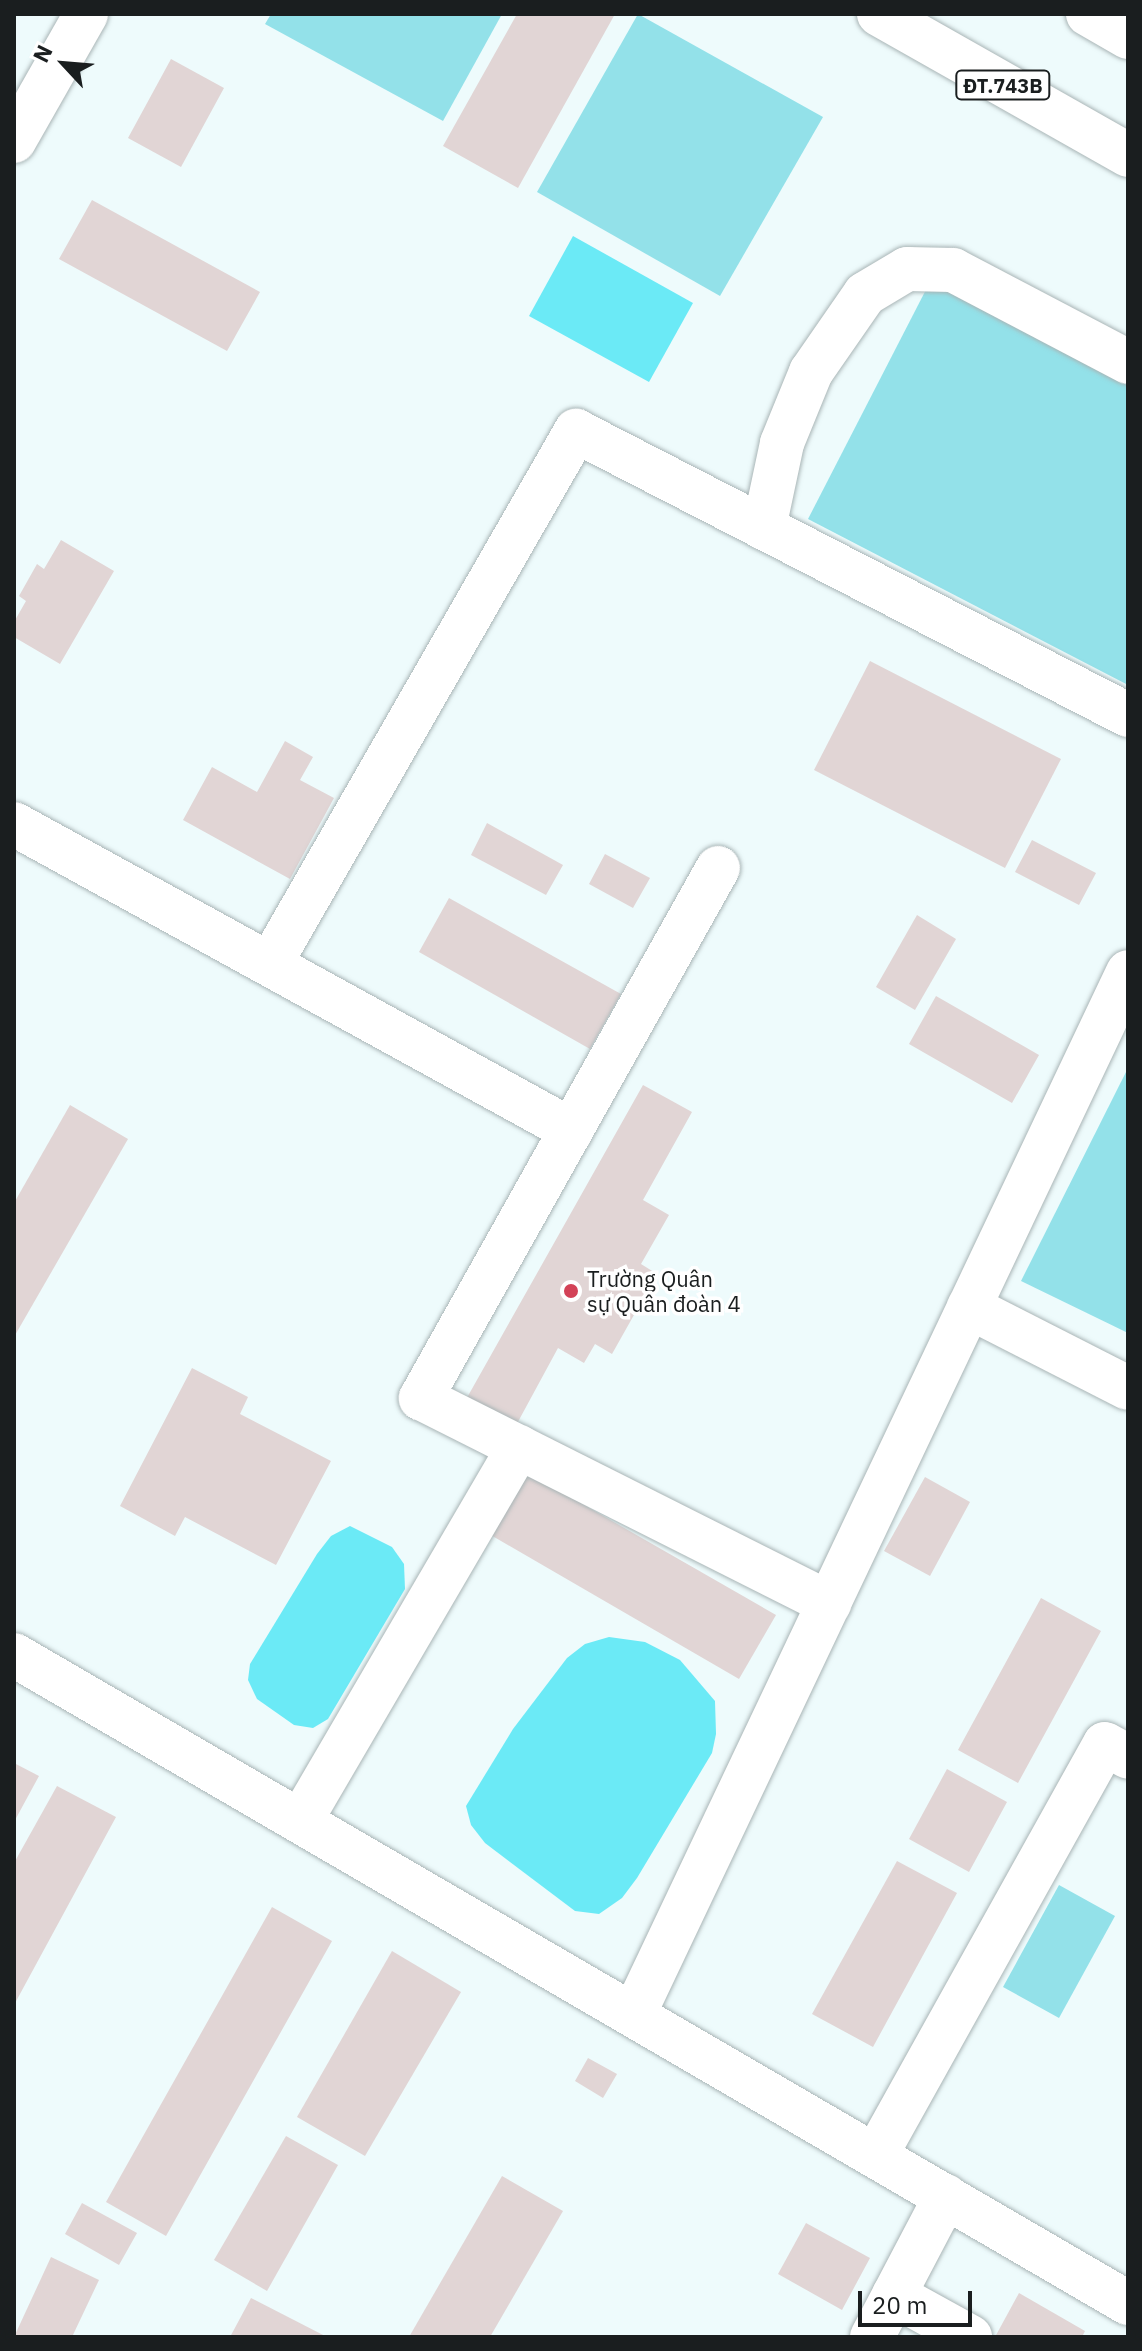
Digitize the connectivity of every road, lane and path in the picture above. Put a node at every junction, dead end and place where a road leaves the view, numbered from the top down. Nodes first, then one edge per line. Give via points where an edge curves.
1 (86, 14) edge
2 (879, 14) edge
3 (1088, 14) edge
4 (1128, 37) edge
5 (14, 141) edge
6 (1128, 155) edge
7 (1128, 362) edge
8 (764, 528) junction
9 (1128, 715) edge
10 (14, 824) edge
11 (718, 868) dead end
12 (270, 964) junction
13 (1128, 972) edge
14 (571, 1130) junction
15 (969, 1307) junction
16 (1128, 1388) edge
17 (519, 1447) junction
18 (829, 1603) junction
19 (14, 1655) edge
20 (1128, 1757) edge
21 (301, 1820) junction
22 (634, 2014) junction
23 (876, 2155) junction
24 (946, 2196) junction
25 (894, 2295) junction
26 (1128, 2302) edge
27 (872, 2337) edge
28 (970, 2337) edge

1 - 5 main road
2 - 6 main road, ĐT.743B
3 - 4 main road
7 - 8 main road via 953,270 922,267 884,280 849,313 811,372 782,443
8 - 9 main road
8 - 12 main road via 576,431
10 - 12 main road
11 - 14 main road
12 - 14 main road
13 - 15 main road
14 - 17 main road via 421,1398
15 - 16 main road
15 - 18 main road
17 - 18 main road
17 - 21 main road
18 - 22 main road
19 - 21 main road
20 - 23 main road via 1105,1744
21 - 22 main road
22 - 23 main road
23 - 24 main road
24 - 25 main road
24 - 26 main road
25 - 27 main road
25 - 28 main road

